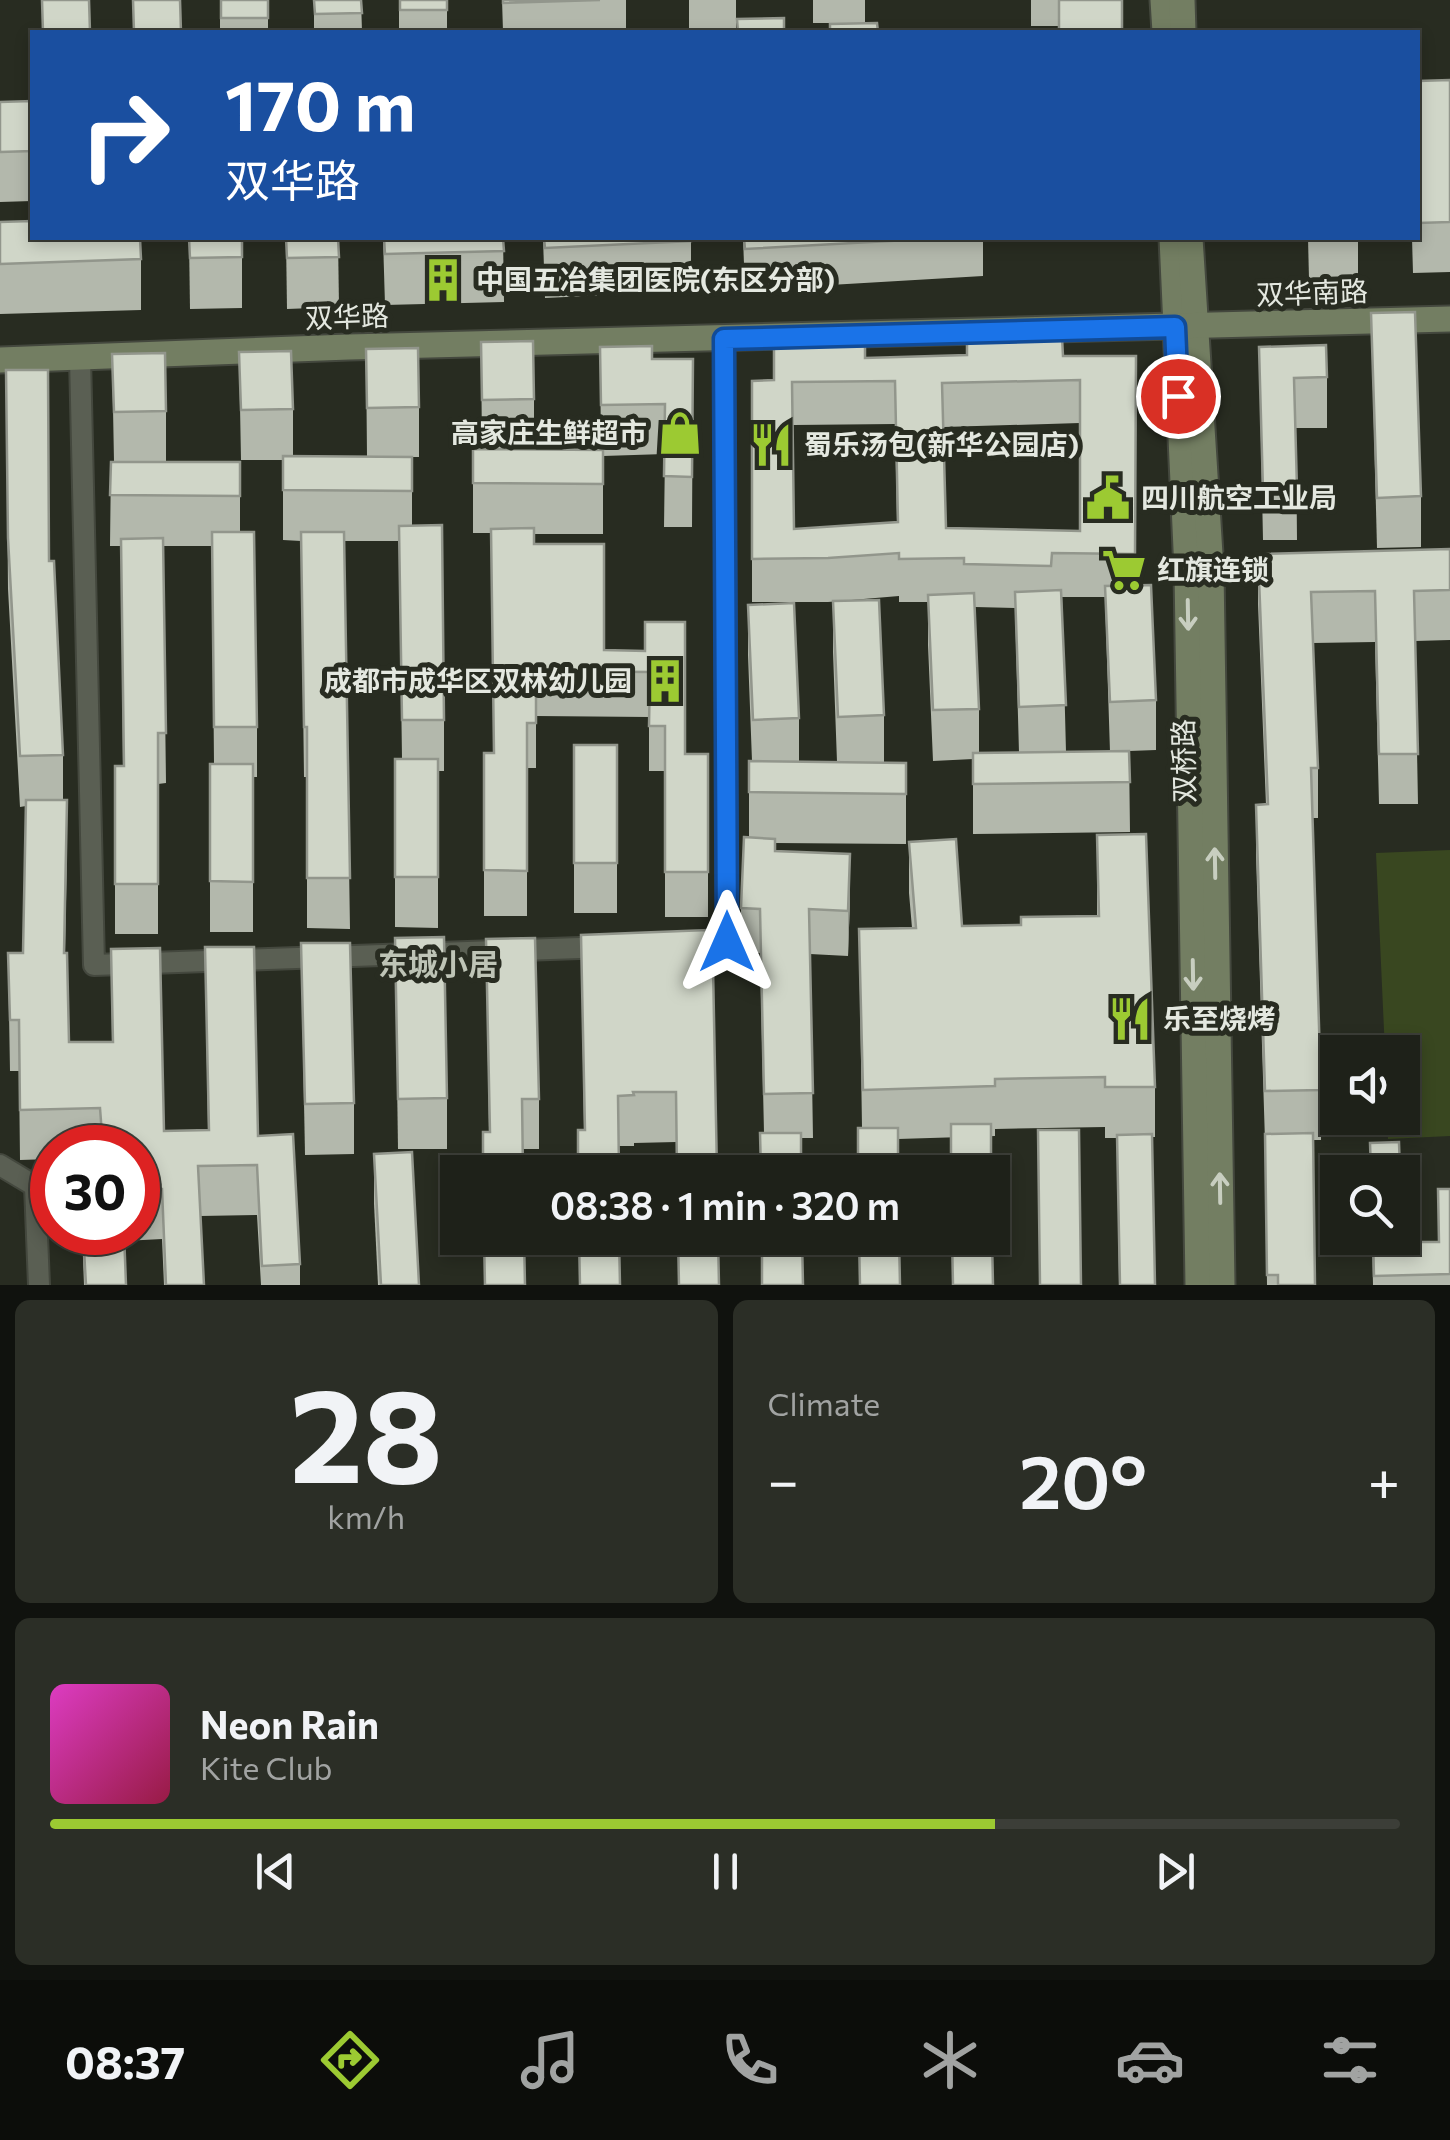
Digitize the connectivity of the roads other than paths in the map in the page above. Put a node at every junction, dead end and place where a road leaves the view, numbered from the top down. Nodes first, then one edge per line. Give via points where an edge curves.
1 (1164, 0) edge
2 (1182, 0) edge
3 (1164, 30) edge
4 (1183, 30) edge
5 (1172, 240) edge
6 (1190, 240) edge
7 (1450, 319) edge
8 (1184, 326) junction
9 (724, 339) junction
10 (80, 357) junction
11 (0, 360) edge
12 (1310, 567) edge
13 (1199, 571) junction
14 (668, 944) edge
15 (628, 946) edge
16 (0, 1166) edge
17 (40, 1285) edge
18 (1198, 1285) edge
19 (1222, 1285) edge

1 - 3 main road
2 - 4 main road
5 - 8 main road, 双桥路
6 - 8 main road, 双桥路
7 - 8 main road, 双华南路
8 - 9 main road, 双华路
8 - 13 main road, 双桥路
9 - 10 main road, 双华路
9 - 14 street via 727,942
10 - 11 main road, 双华路
10 - 15 street via 94,965
12 - 13 street
13 -> 18 main road, 双桥路
19 -> 13 main road, 双桥路
16 - 17 street via 36,1186

